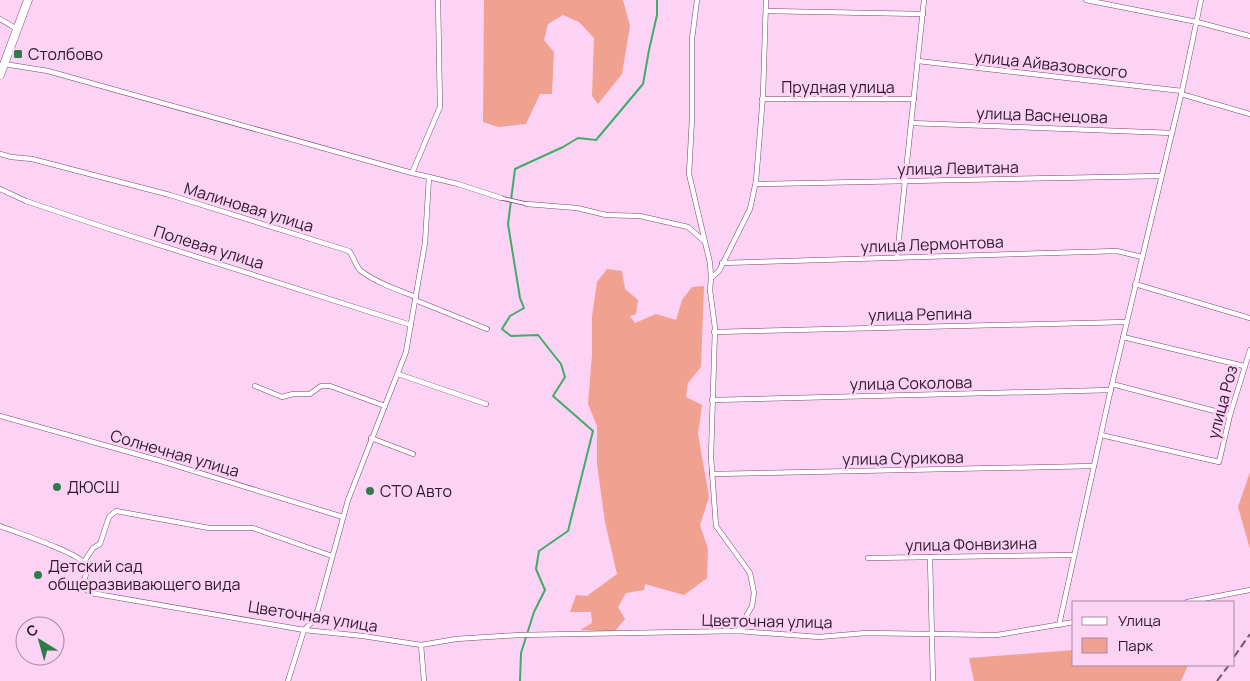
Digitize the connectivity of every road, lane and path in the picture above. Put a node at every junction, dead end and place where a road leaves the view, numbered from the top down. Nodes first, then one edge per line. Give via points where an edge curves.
1 (28, 0) edge
2 (438, 0) edge
3 (697, 0) edge
4 (766, 0) edge
5 (924, 0) edge
6 (1086, 0) edge
7 (1201, 0) edge
8 (766, 11) junction
9 (922, 14) junction
10 (0, 19) edge
11 (1197, 22) junction
12 (17, 29) junction
13 (1250, 36) edge
14 (918, 61) junction
15 (4, 64) junction
16 (0, 74) edge
17 (1182, 92) junction
18 (762, 99) junction
19 (914, 99) junction
20 (1250, 114) edge
21 (911, 122) junction
22 (1172, 133) junction
23 (0, 154) edge
24 (412, 173) junction
25 (1161, 176) junction
26 (429, 177) junction
27 (905, 182) junction
28 (756, 184) junction
29 (0, 189) edge
30 (502, 198) joint
31 (527, 204) joint
32 (705, 242) junction
33 (897, 257) junction
34 (1142, 257) junction
35 (722, 263) junction
36 (711, 278) junction
37 (1135, 284) junction
38 (416, 299) junction
39 (1250, 318) edge
40 (1126, 322) junction
41 (411, 326) junction
42 (487, 329) dead end
43 (714, 332) junction
44 (1123, 338) junction
45 (1250, 350) edge
46 (1244, 366) junction
47 (398, 374) junction
48 (1112, 384) junction
49 (255, 386) dead end
50 (1110, 390) junction
51 (712, 400) junction
52 (486, 404) dead end
53 (385, 406) junction
54 (1230, 415) junction
55 (0, 416) edge
56 (1101, 435) junction
57 (371, 438) junction
58 (413, 454) dead end
59 (1094, 466) junction
60 (712, 474) junction
61 (343, 517) junction
62 (0, 526) edge
63 (332, 556) junction
64 (1074, 556) junction
65 (930, 557) junction
66 (868, 558) dead end
67 (84, 562) junction
68 (1250, 590) edge
69 (1192, 601) edge
70 (1072, 622) edge
71 (1059, 625) junction
72 (304, 630) junction
73 (738, 631) junction
74 (932, 634) junction
75 (421, 645) junction
76 (288, 681) edge
77 (424, 681) edge
78 (933, 681) edge

1 - 12 highway
2 - 24 street via 440,107
3 - 32 street via 692,39 689,174
4 - 8 street
5 - 9 street
6 - 11 street
7 - 11 street
8 - 9 street
8 - 18 street
9 - 14 street
10 - 12 street
11 - 13 street
11 - 17 street
12 - 15 highway
14 - 17 street, улица Айвазовского
14 - 19 street
15 - 16 highway
15 - 24 street via 48,70
17 - 20 street, улица Айвазовского
17 - 22 street
18 - 19 street, Прудная улица
18 - 28 street
19 - 21 street
21 - 22 street, улица Васнецова
21 - 27 street
22 - 25 street
23 - 38 street, Малиновая улица via 59,165 349,251 360,270
24 - 26 street
25 - 27 street, улица Левитана
25 - 34 street
26 - 30 street
26 - 38 street via 425,243
27 - 28 street, улица Левитана
27 - 33 street
28 - 35 street via 750,209
29 - 41 street, Полевая улица via 88,222
30 - 31 street
31 - 32 street via 640,216 688,227
32 - 36 street
33 - 34 street, улица Лермонтова via 1117,251
33 - 35 street, улица Лермонтова
34 - 37 street
35 - 36 street
36 - 43 street
37 - 39 street
37 - 40 street
38 - 41 street
38 - 42 street, Малиновая улица
40 - 43 street, улица Репина
40 - 44 street
41 - 47 street
43 - 51 street
44 - 46 street
44 - 48 street
45 - 46 street, улица Роз
46 - 54 street, улица Роз
47 - 52 street
47 - 53 street
48 - 50 street
48 - 54 street
49 - 53 street via 282,397 310,394 321,386 330,386
50 - 51 street, улица Соколова
50 - 56 street
51 - 60 street
53 - 57 street
54 - 56 street, улица Роз via 1219,462
55 - 61 street, Солнечная улица
56 - 59 street
57 - 58 street
57 - 61 street
59 - 60 street, улица Сурикова
59 - 64 street
60 - 73 street via 716,526 750,573 754,593 752,606
61 - 63 street
62 - 67 street
63 - 67 street via 253,528 209,528 116,511 109,516 100,544 93,548
63 - 72 street via 314,620
64 - 65 street, улица Фонвизина
64 - 71 street
65 - 66 street, улица Фонвизина
65 - 74 street
67 - 72 street, Цветочная улица via 87,569 82,587 91,593
68 - 69 street
70 - 71 street, Цветочная улица
71 - 74 street, Цветочная улица via 996,635
72 - 75 street, Цветочная улица
72 - 76 street
73 - 74 street, Цветочная улица via 819,638 866,633
73 - 75 street, Цветочная улица via 519,635
74 - 78 street
75 - 77 street

